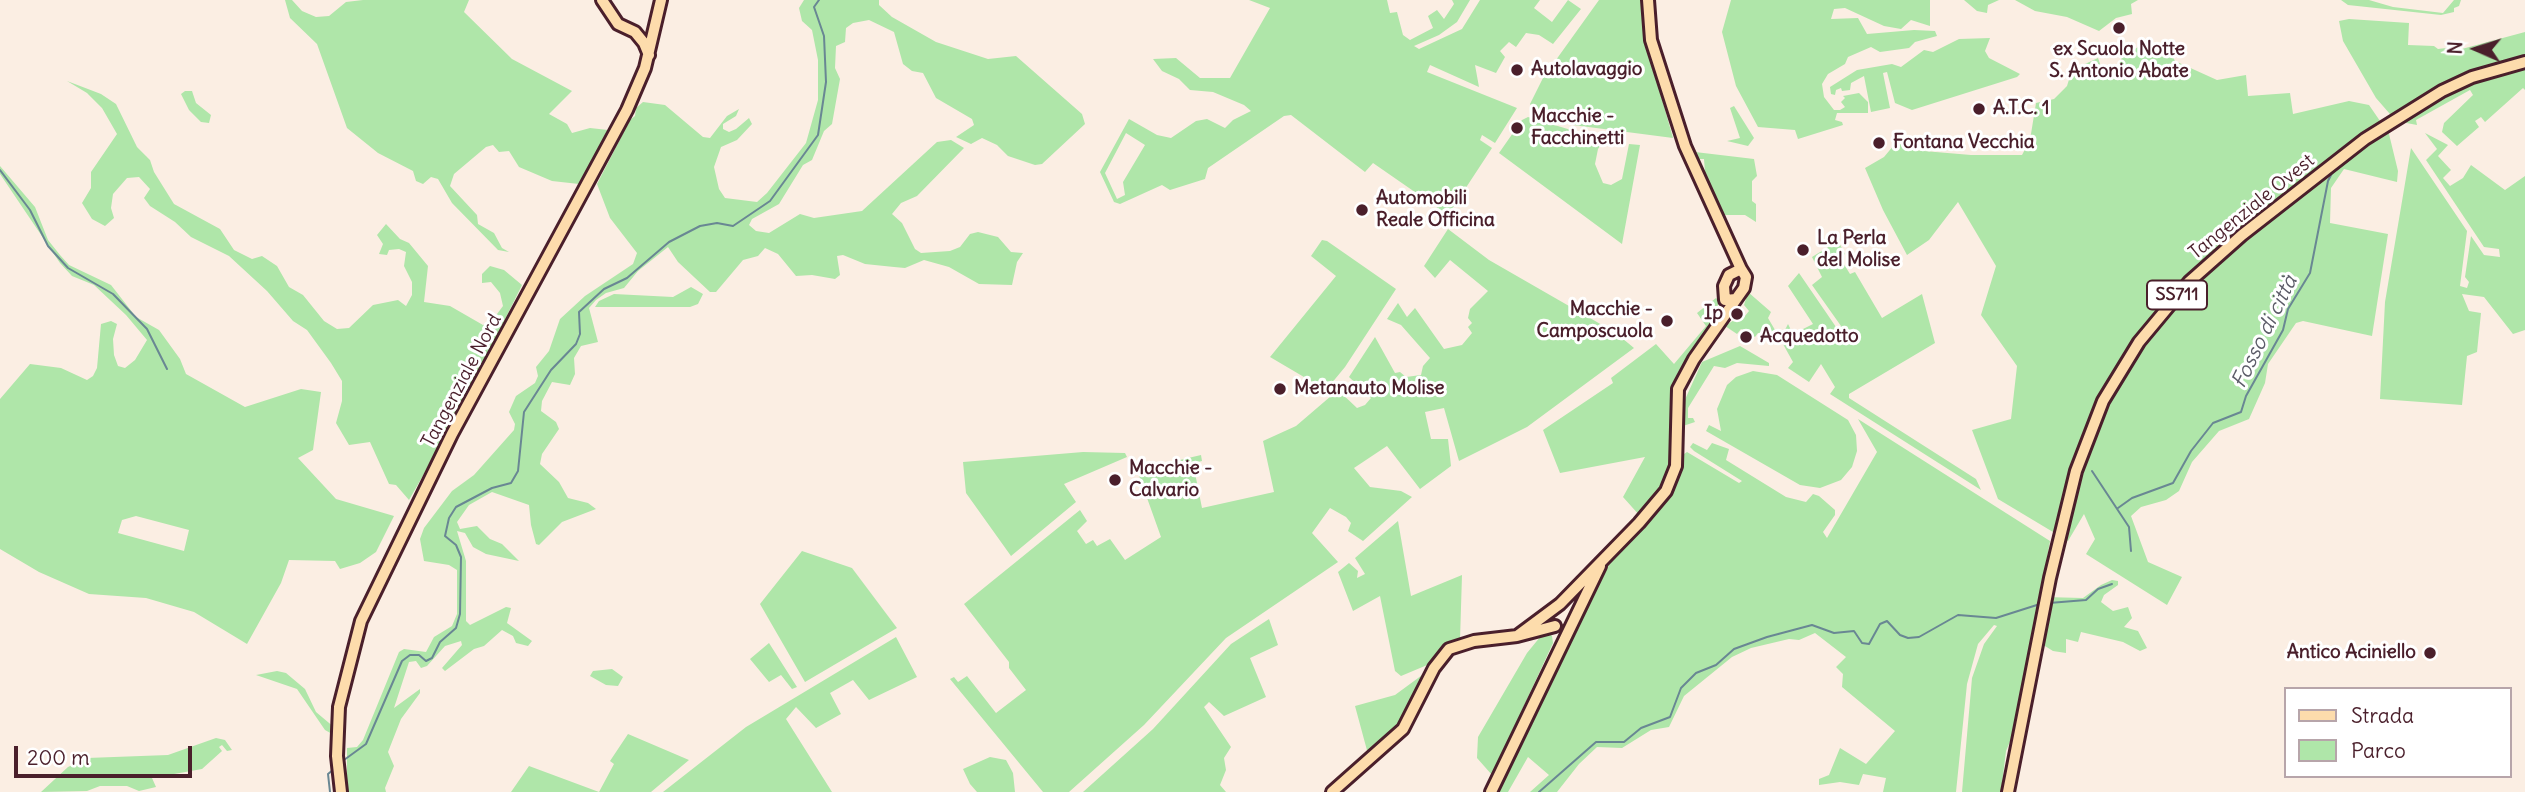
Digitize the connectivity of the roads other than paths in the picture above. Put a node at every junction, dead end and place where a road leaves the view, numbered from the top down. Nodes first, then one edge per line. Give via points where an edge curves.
1 (602, 0) edge
2 (661, 0) edge
3 (1648, 0) edge
4 (657, 22) junction
5 (635, 32) junction
6 (649, 55) junction
7 (2525, 62) edge
8 (1727, 237) junction
9 (1741, 269) junction
10 (1729, 275) junction
11 (1731, 300) junction
12 (1606, 554) junction
13 (1556, 606) junction
14 (1573, 620) junction
15 (1556, 627) junction
16 (1517, 636) junction
17 (1556, 657) junction
18 (339, 792) edge
19 (1332, 792) edge
20 (1491, 792) edge
21 (2008, 792) edge

1 - 5 main road via 618,24
2 - 4 main road, Tangenziale Nord
3 - 8 main road via 1650,32 1666,90 1685,146
4 - 5 main road
4 - 6 main road, Tangenziale Nord
5 - 6 main road
6 - 18 main road, Tangenziale Nord via 627,110 452,434 361,621 339,707
7 - 21 main road, Tangenziale Ovest / SS711 via 2472,77 2388,123 2242,235 2189,282 2120,369 2089,435 2064,518
8 - 9 main road
8 - 10 main road
9 - 10 main road
9 - 11 main road via 1746,282
10 - 11 main road via 1723,292
11 - 12 main road via 1678,389 1676,466 1666,491
12 - 13 main road
12 - 14 main road
13 - 14 main road via 1570,606
13 - 15 main road via 1550,617
13 - 16 main road
14 - 15 main road
14 - 17 main road
15 - 16 main road
15 - 17 main road
16 - 19 main road via 1449,649 1434,668 1403,729
17 - 20 main road

